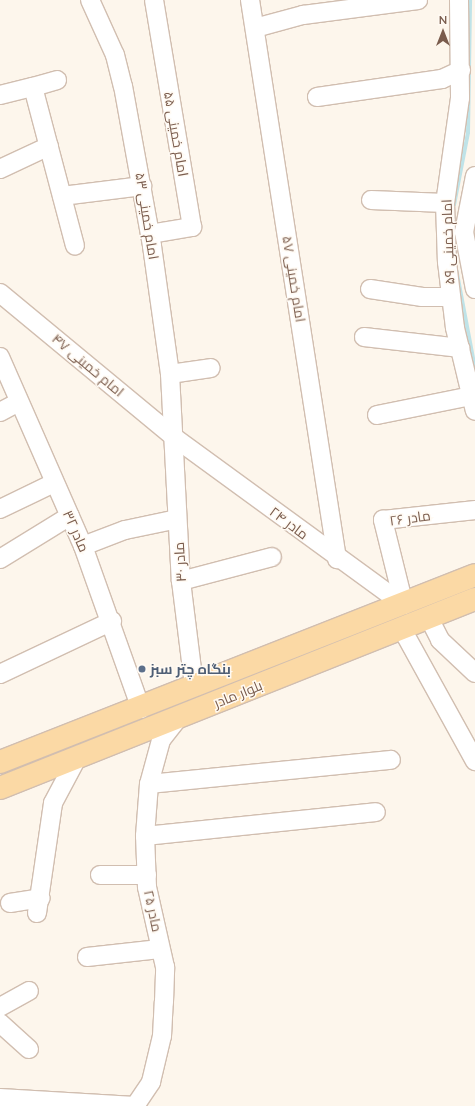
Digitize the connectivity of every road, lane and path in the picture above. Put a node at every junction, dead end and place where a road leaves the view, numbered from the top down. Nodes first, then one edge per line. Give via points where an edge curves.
1 (90, 0) edge
2 (154, 0) edge
3 (250, 0) edge
4 (418, 0) edge
5 (459, 0) edge
6 (255, 28) junction
7 (461, 70) junction
8 (57, 80) dead end
9 (33, 87) junction
10 (0, 95) edge
11 (317, 97) dead end
12 (49, 146) junction
13 (0, 168) edge
14 (475, 176) edge
15 (142, 186) junction
16 (62, 196) junction
17 (371, 200) dead end
18 (445, 203) junction
19 (471, 220) edge
20 (150, 234) junction
21 (75, 246) dead end
22 (370, 289) dead end
23 (475, 289) edge
24 (0, 293) edge
25 (451, 296) junction
26 (364, 337) dead end
27 (460, 348) junction
28 (0, 357) edge
29 (211, 368) dead end
30 (170, 374) junction
31 (19, 402) junction
32 (473, 404) edge
33 (0, 412) edge
34 (377, 415) dead end
35 (175, 438) junction
36 (54, 483) junction
37 (0, 509) edge
38 (475, 510) edge
39 (70, 516) junction
40 (178, 519) junction
41 (83, 546) junction
42 (272, 557) dead end
43 (0, 559) edge
44 (337, 559) junction
45 (475, 575) edge
46 (180, 581) junction
47 (475, 599) edge
48 (404, 605) junction
49 (428, 618) junction
50 (112, 621) junction
51 (402, 629) junction
52 (241, 665) junction
53 (475, 673) edge
54 (0, 674) edge
55 (194, 686) junction
56 (250, 689) junction
57 (141, 709) junction
58 (179, 718) junction
59 (78, 756) junction
60 (391, 760) dead end
61 (475, 761) edge
62 (0, 762) edge
63 (149, 784) junction
64 (0, 788) edge
65 (376, 812) dead end
66 (145, 836) junction
67 (100, 875) dead end
68 (147, 875) junction
69 (10, 903) dead end
70 (160, 949) junction
71 (87, 957) dead end
72 (29, 991) dead end
73 (0, 1007) edge
74 (0, 1023) edge
75 (29, 1049) dead end
76 (2, 1101) edge
77 (65, 1104) edge
78 (135, 1106) edge

1 - 15 street, امام خمینی ۵۳ via 115,55
2 - 20 street, امام خمینی ۵۵ via 192,227
3 - 6 street, امام خمینی ۵۷
4 - 6 street via 303,15
5 - 7 street, امام خمینی ۵۹
6 - 44 street, امام خمینی ۵۷
7 - 11 street via 435,80
7 - 18 street, امام خمینی ۵۹ via 455,145
8 - 9 street
9 - 10 street
9 - 12 street
12 - 13 street
12 - 16 street
14 - 19 street, امام خمینی ۵۹
15 - 16 street
15 - 20 street, امام خمینی ۵۳
16 - 21 street
17 - 18 street
18 - 25 street, امام خمینی ۵۹
19 - 23 street, امام خمینی ۵۹ via 464,232
20 - 30 street, امام خمینی ۵۳
22 - 25 street via 422,297
24 - 35 street, امام خمینی ۴۷
25 - 27 street, امام خمینی ۵۹
26 - 27 street
27 - 32 street, امام خمینی ۵۹
28 - 31 street, مادر ۳۲
29 - 30 street
30 - 35 street, امام خمینی ۵۳
31 - 33 street
31 - 36 street, مادر ۳۲
32 - 34 street
35 - 40 street, مادر ۳۰
35 - 44 street, مادر ۲۴
36 - 37 street
36 - 39 street, مادر ۳۲
38 - 48 street, مادر ۲۶ via 383,520
39 - 41 street, مادر ۳۲
39 - 43 street
40 - 41 street via 125,530
40 - 46 street, مادر ۳۰
41 - 50 street, مادر ۳۲
42 - 46 street
44 - 48 street, مادر ۲۴
45 - 48 main road, بلوار مادر
46 - 55 street, مادر ۳۰
47 - 49 main road, بلوار مادر
48 - 52 main road, بلوار مادر
49 - 51 main road, بلوار مادر
49 - 53 street via 440,640
50 - 54 street
50 - 57 street, مادر ۳۲
51 - 56 main road, بلوار مادر
51 - 61 street
52 - 55 main road, بلوار مادر
52 - 56 main road
55 - 57 main road, بلوار مادر
56 - 58 main road, بلوار مادر
57 - 62 main road, بلوار مادر
58 - 59 main road, بلوار مادر
58 - 63 street, مادر ۲۵ via 162,740
59 - 64 main road, بلوار مادر
59 - 69 street via 53,802 39,905
60 - 63 street
63 - 66 street, مادر ۲۵
65 - 66 street
66 - 68 street, مادر ۲۵
67 - 68 street
68 - 70 street, مادر ۲۵
70 - 71 street
70 - 78 street, مادر ۲۵ via 164,967 162,1036 151,1082
72 - 73 street
74 - 75 street
76 - 77 street
77 - 78 street

